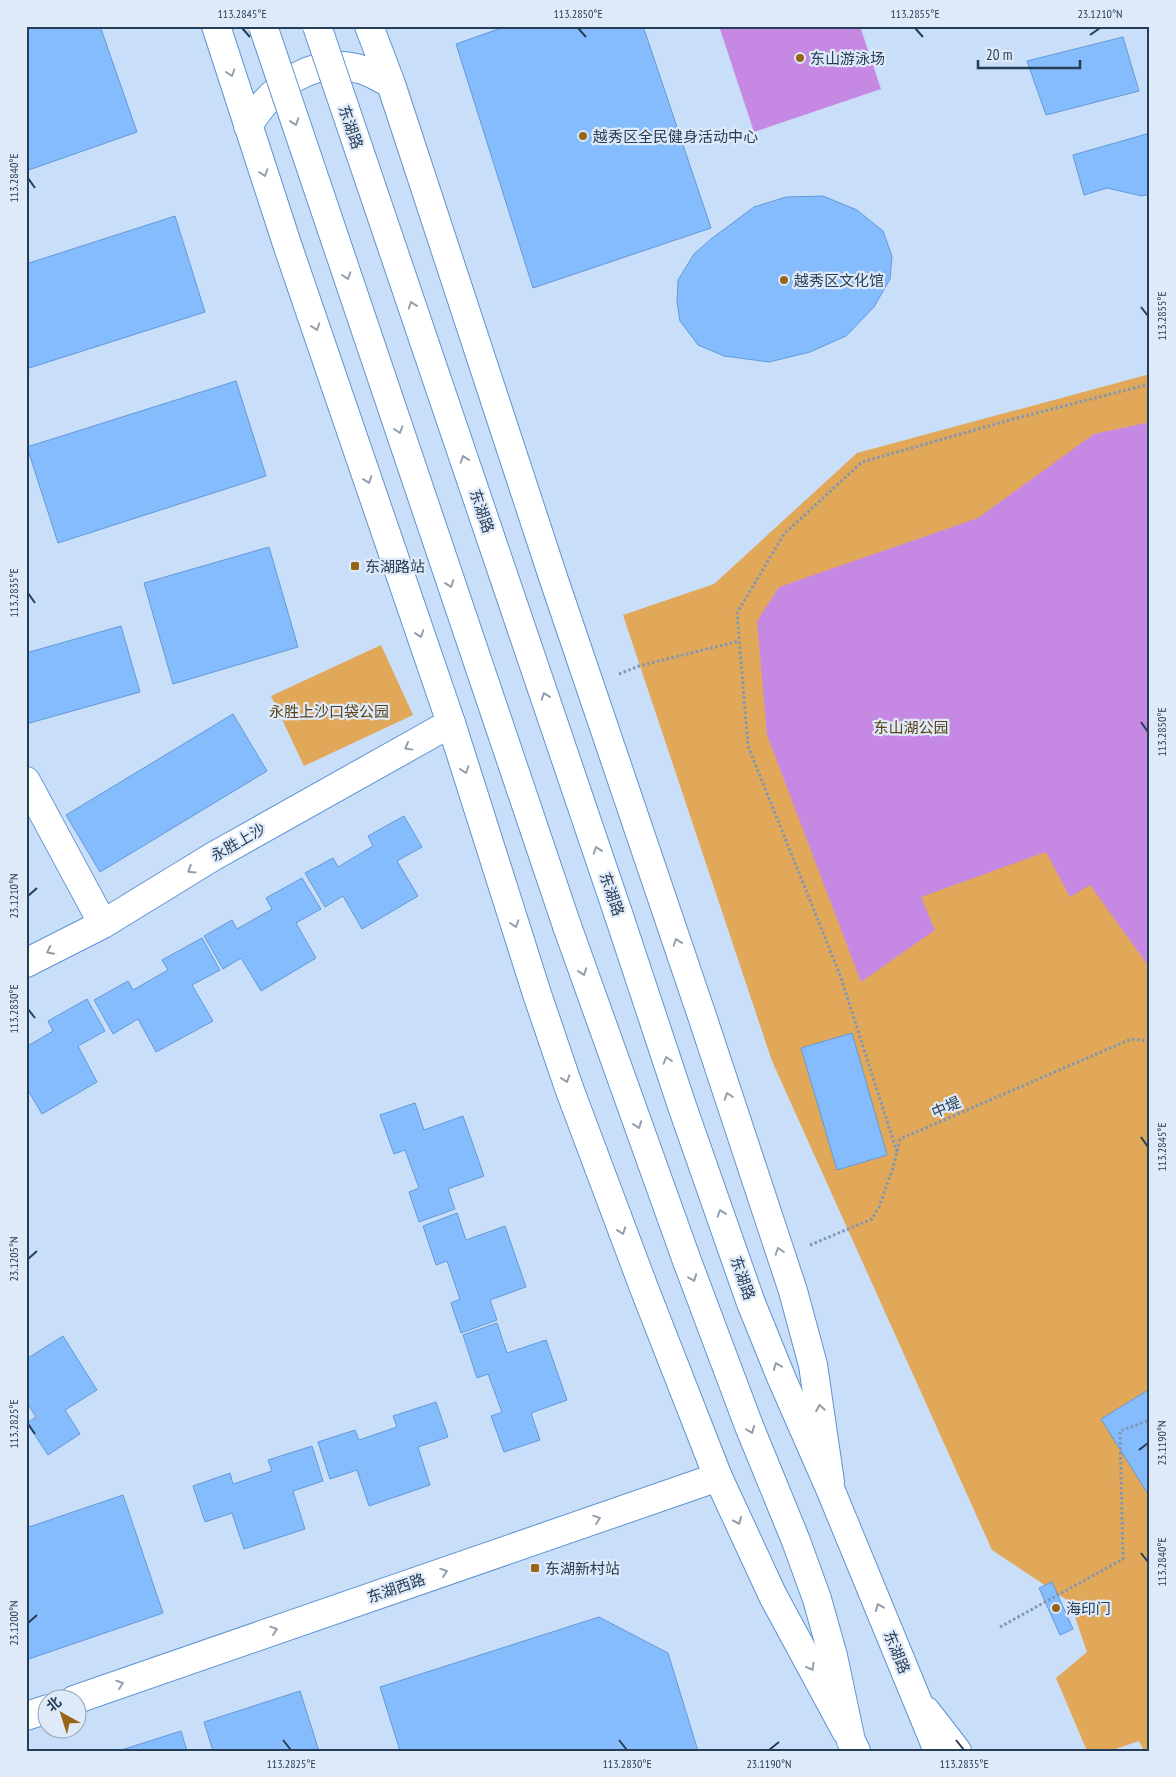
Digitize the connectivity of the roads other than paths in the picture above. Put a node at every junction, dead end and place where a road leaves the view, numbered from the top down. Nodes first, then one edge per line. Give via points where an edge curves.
1 (216, 26) edge
2 (263, 26) edge
3 (317, 26) edge
4 (369, 26) edge
5 (390, 84) junction
6 (248, 126) junction
7 (451, 723) junction
8 (26, 782) edge
9 (103, 924) junction
10 (26, 963) edge
11 (718, 1477) junction
12 (831, 1491) junction
13 (88, 1695) edge
14 (918, 1701) junction
15 (38, 1712) edge
16 (26, 1716) edge
17 (854, 1747) edge
18 (938, 1751) edge
19 (957, 1751) edge

1 -> 6 main road
2 -> 17 main road, bridge via 567,926 684,1253 816,1599
12 -> 3 main road, 东湖路, bridge via 751,1303
4 - 5 main road
5 - 6 main road via 363,70 325,66 305,72 267,98
12 -> 5 main road via 813,1365 793,1291
6 -> 7 main road
7 -> 9 main road, 永胜上沙 via 214,856
7 -> 11 main road via 569,1088
8 - 9 main road
9 -> 10 main road, 永胜上沙
13 -> 11 main road, 东湖西路
11 -> 17 main road via 773,1596
14 -> 12 main road, 东湖路
14 - 18 main road, 东湖路
14 - 19 main road
15 - 16 main road

